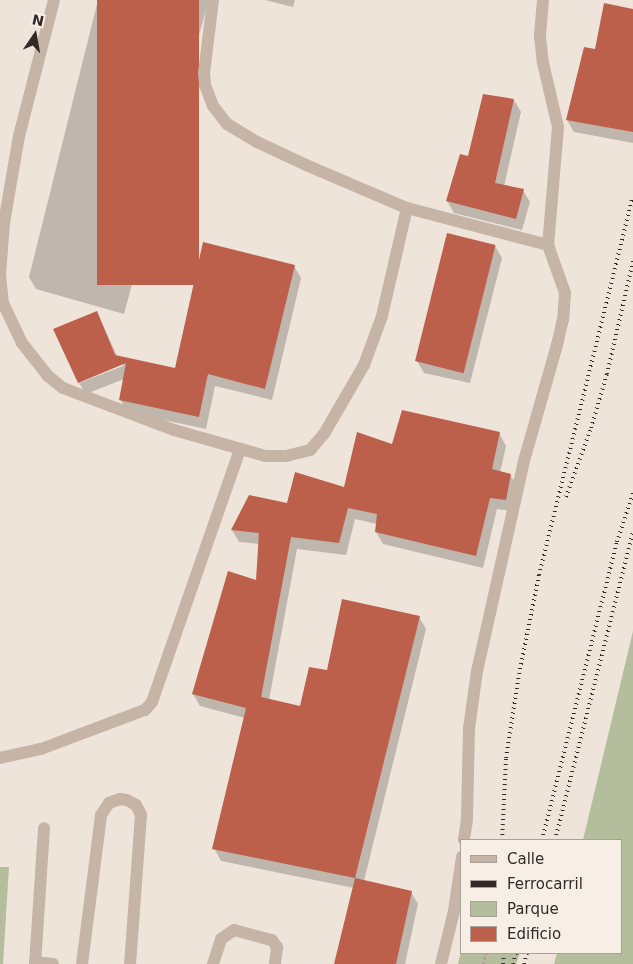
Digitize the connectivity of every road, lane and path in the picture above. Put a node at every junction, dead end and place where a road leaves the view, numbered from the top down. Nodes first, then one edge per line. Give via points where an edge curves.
1 (54, 0) edge
2 (213, 0) edge
3 (543, 0) edge
4 (407, 208) junction
5 (548, 246) junction
6 (240, 449) junction
7 (0, 758) edge
8 (44, 828) dead end
9 (464, 839) edge
10 (460, 870) edge
11 (35, 963) edge
12 (52, 964) edge
13 (82, 964) edge
14 (130, 964) edge
15 (213, 964) edge
16 (275, 964) edge
17 (441, 964) edge

1 - 6 lane via 10,184 0,275 3,303 27,349 48,376 64,388 174,430
2 - 4 lane via 205,85 213,106 227,124 298,161
3 - 5 lane via 540,36 543,63 558,127
4 - 5 lane
4 - 6 lane via 382,316 364,365 324,434 310,450 286,456 265,456
5 - 9 lane via 565,293 563,319 524,461 477,671 469,729
6 - 7 lane via 152,702 144,710 42,748
8 - 11 lane
10 - 17 lane
11 - 12 lane
13 - 14 lane via 100,815 109,803 120,799 136,805 141,815
15 - 16 lane via 218,944 224,935 234,930 272,940 277,946

